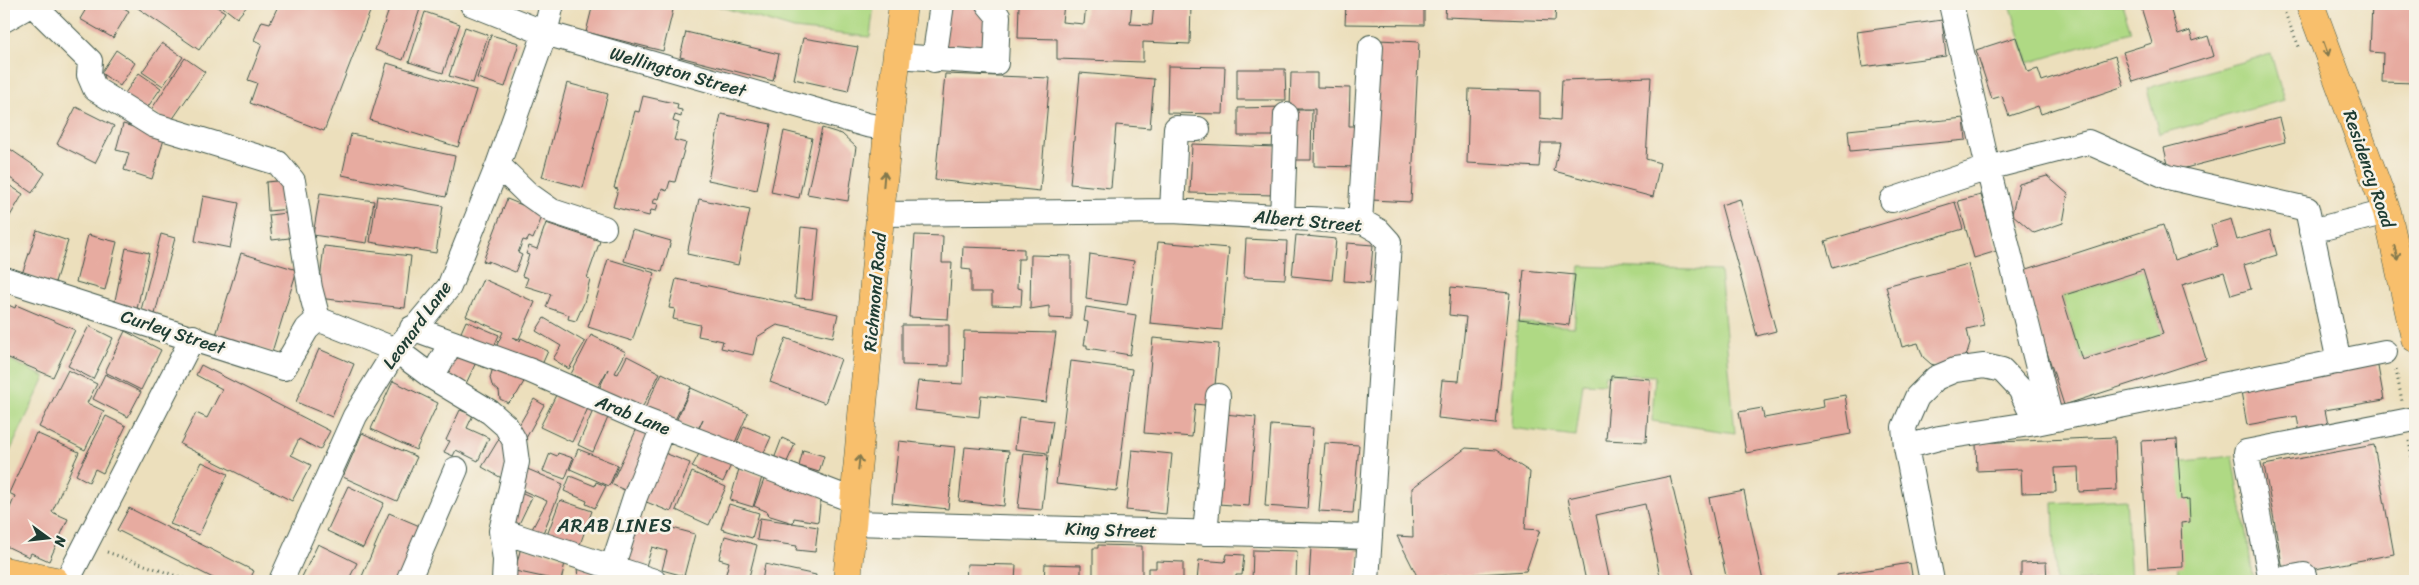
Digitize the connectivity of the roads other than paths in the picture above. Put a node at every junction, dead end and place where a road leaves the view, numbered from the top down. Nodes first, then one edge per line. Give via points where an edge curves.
1 (32, 4) edge
2 (472, 4) edge
3 (552, 4) edge
4 (903, 4) edge
5 (942, 4) edge
6 (988, 4) edge
7 (1951, 4) edge
8 (2310, 4) edge
9 (4, 20) edge
10 (545, 34) junction
11 (1371, 47) dead end
12 (897, 56) junction
13 (934, 60) junction
14 (1286, 115) dead end
15 (1198, 129) dead end
16 (888, 130) junction
17 (498, 165) junction
18 (1988, 168) junction
19 (1892, 200) dead end
20 (1172, 211) junction
21 (2387, 212) junction
22 (881, 214) junction
23 (1282, 218) junction
24 (1360, 222) junction
25 (604, 228) dead end
26 (2311, 231) junction
27 (4, 279) edge
28 (318, 319) junction
29 (412, 328) junction
30 (193, 337) junction
31 (2415, 338) edge
32 (451, 343) junction
33 (396, 350) junction
34 (2384, 352) dead end
35 (2339, 362) junction
36 (432, 377) junction
37 (1218, 396) dead end
38 (2410, 420) edge
39 (2043, 422) junction
40 (663, 427) junction
41 (1906, 447) junction
42 (456, 469) dead end
43 (854, 512) junction
44 (501, 531) junction
45 (1205, 533) junction
46 (1370, 537) junction
47 (612, 568) junction
48 (4, 571) edge
49 (55, 581) edge
50 (67, 581) edge
51 (280, 581) edge
52 (408, 581) edge
53 (504, 581) edge
54 (654, 581) edge
55 (847, 581) edge
56 (1366, 581) edge
57 (1932, 581) edge
58 (2272, 581) edge
59 (2305, 581) edge

1 - 9 street
1 - 28 street via 90,61 89,76 95,89 153,125 278,163 293,181
2 - 10 street, Wellington Street
3 - 10 street, Leonard Lane
4 - 12 main road, Richmond Road
5 - 13 street
6 - 13 street via 998,16 996,63
7 - 18 street
8 -> 21 main road, Residency Road
10 - 16 street, Wellington Street
10 - 17 street, Leonard Lane
11 - 24 street
12 - 13 street
12 - 16 main road, Richmond Road
14 - 23 street
15 - 20 street via 1176,128
22 -> 16 main road, Richmond Road
17 - 25 street via 547,208
17 - 29 street, Leonard Lane via 449,287
18 - 19 street
18 - 26 street via 2088,142 2168,177 2307,209
18 - 39 street
20 - 22 street, Albert Street
20 - 23 street, Albert Street
21 - 26 street
21 -> 31 main road, Residency Road
43 -> 22 main road, Richmond Road
23 - 24 street, Albert Street
24 - 46 street, Albert Street via 1379,231 1388,242
26 - 35 street
27 - 30 street, Curley Street
28 - 30 street, Curley Street via 307,329 284,368
28 - 33 street
29 - 32 street, Arab Lane
29 - 33 street, Leonard Lane
30 - 50 street
32 - 36 street
32 - 40 street, Arab Lane via 531,371
33 - 36 street
33 - 51 street, Leonard Lane via 355,416
34 - 35 street
35 - 39 street
36 - 44 street via 490,412 506,426 514,440 517,462
37 - 45 street
38 - 58 street via 2246,452
39 - 41 street via 1940,438
39 - 41 street via 2002,370 1984,366 1955,370 1936,378 1917,397 1904,427
40 - 43 street, Arab Lane
40 - 47 street via 635,497
41 - 57 street
42 - 52 street
43 - 45 street, King Street
43 - 55 main road, Richmond Road
44 - 47 street
44 - 53 street
45 - 46 street, King Street
46 - 56 street, Albert Street
47 - 54 street
48 - 49 main road
58 - 59 street via 2304,575

